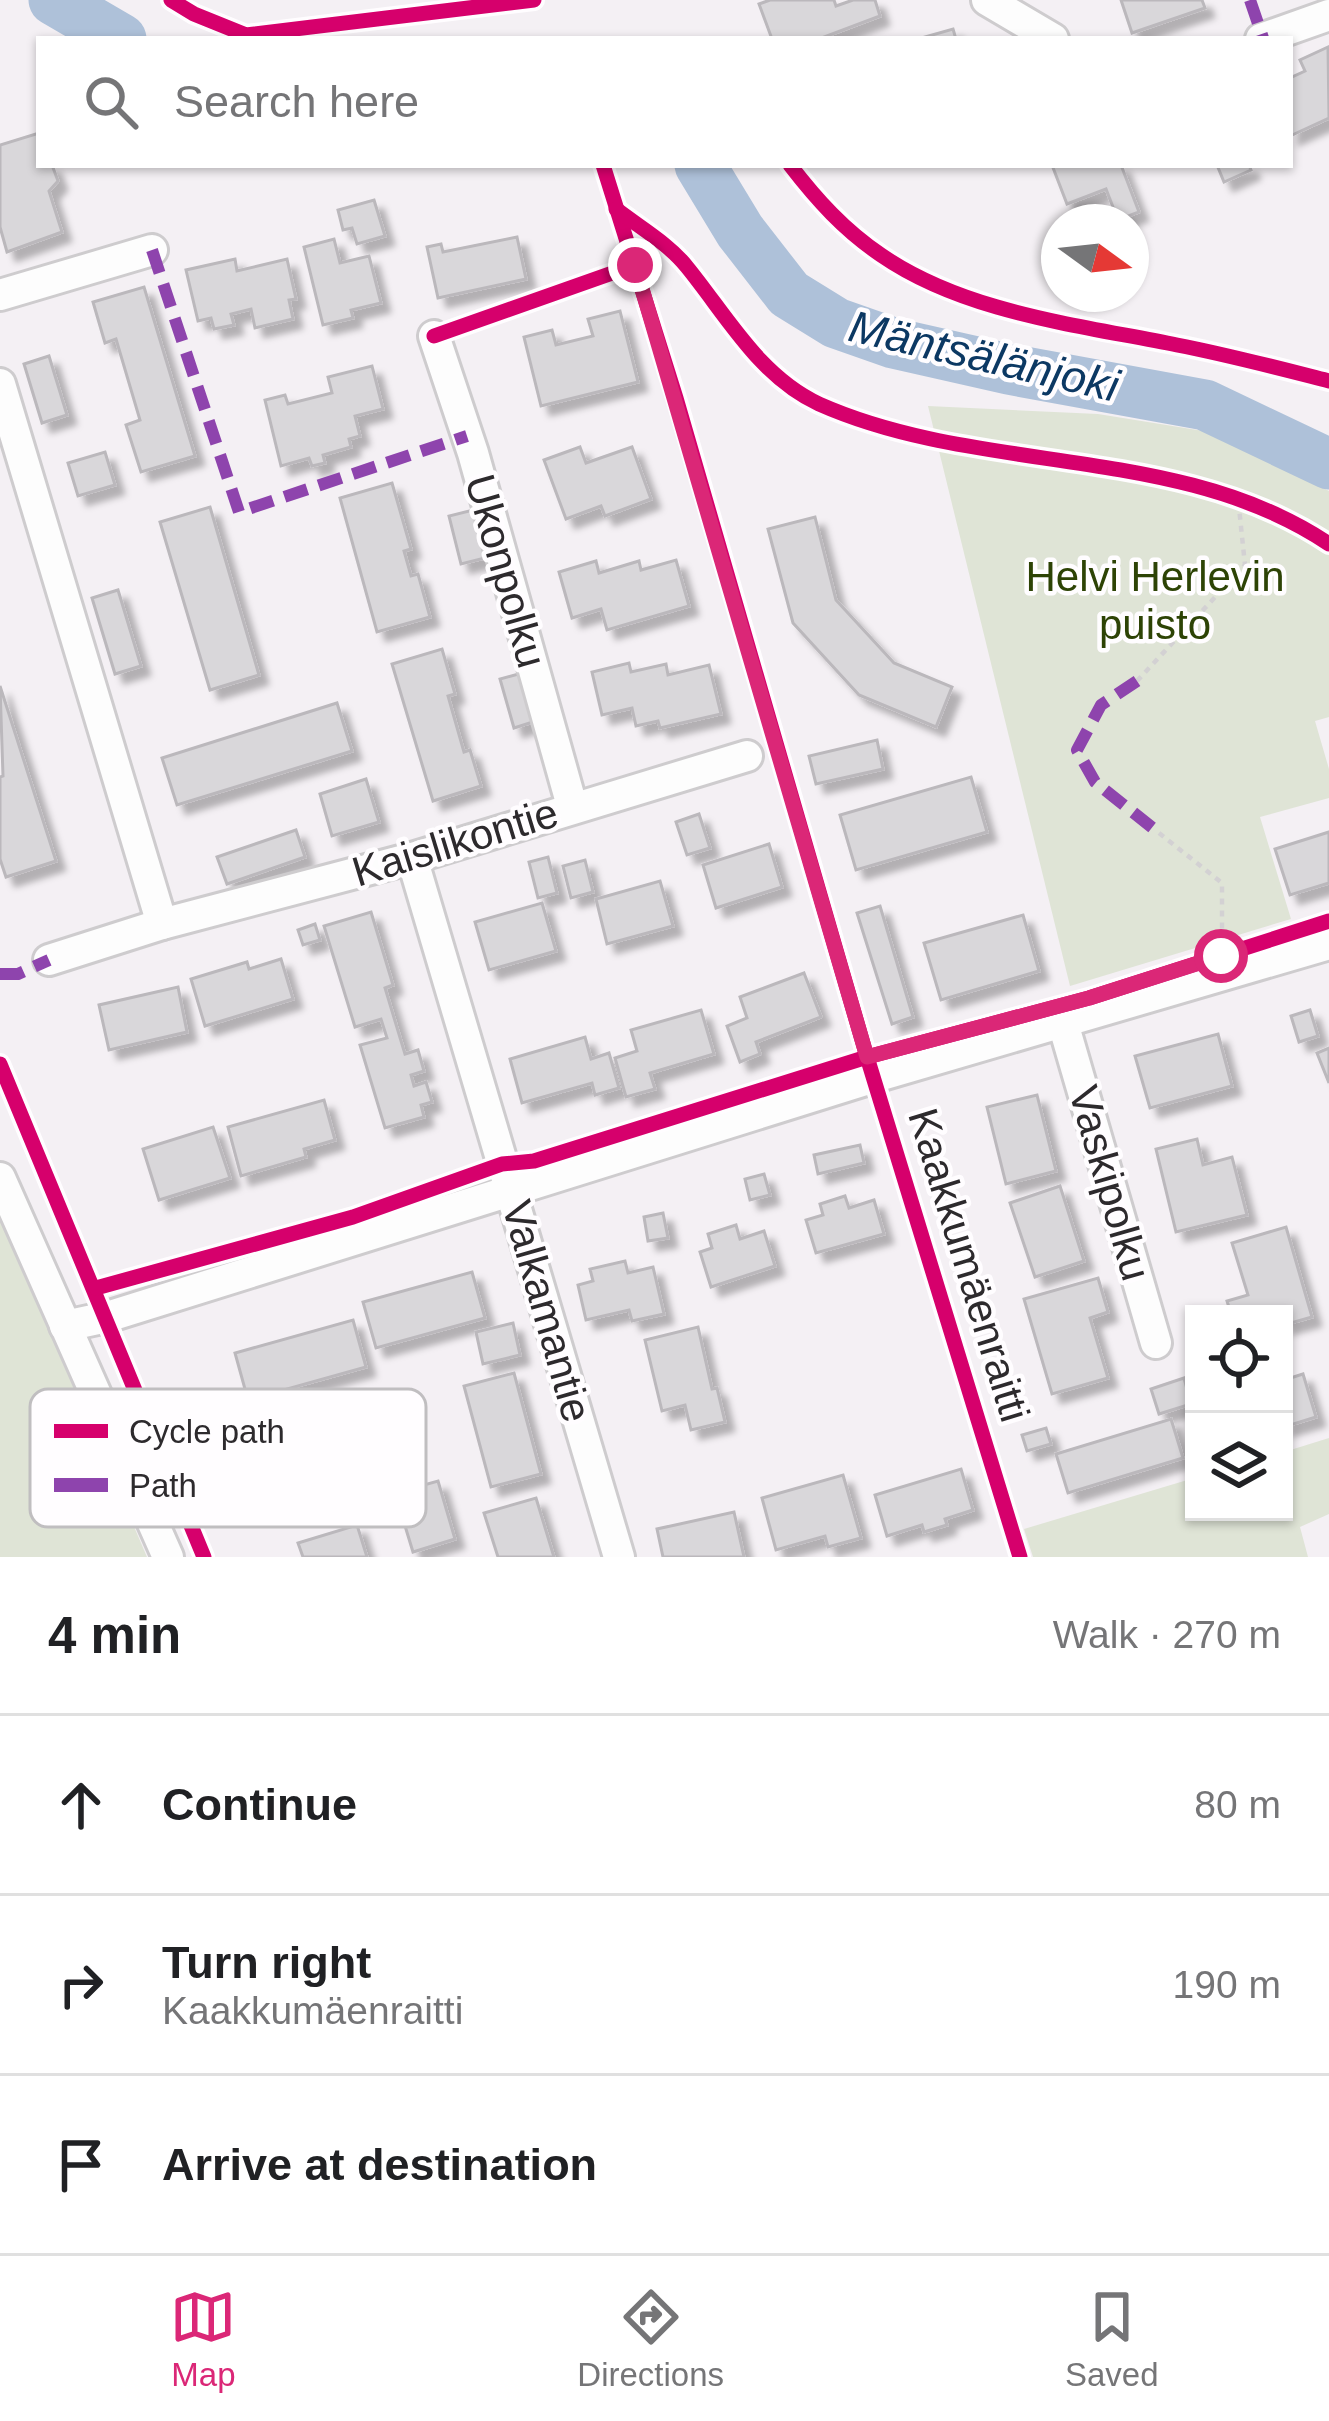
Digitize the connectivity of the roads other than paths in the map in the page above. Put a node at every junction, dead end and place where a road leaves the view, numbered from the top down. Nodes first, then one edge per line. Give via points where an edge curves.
1 (987, 0) edge
2 (1329, 15) edge
3 (1048, 36) edge
4 (1270, 36) edge
5 (152, 250) dead end
6 (0, 295) edge
7 (434, 336) dead end
8 (0, 384) edge
9 (747, 756) dead end
10 (572, 806) junction
11 (412, 858) junction
12 (162, 924) junction
13 (1329, 944) edge
14 (50, 960) dead end
15 (1063, 1023) junction
16 (0, 1178) edge
17 (513, 1192) junction
18 (65, 1326) junction
19 (1156, 1343) dead end
20 (93, 1389) edge
21 (155, 1527) edge
22 (168, 1557) edge
23 (619, 1557) edge

1 - 3 street
2 - 4 street
5 - 6 street
7 - 10 street, Ukonpolku
8 - 12 street
9 - 10 street, Kaislikontie
10 - 11 street, Kaislikontie
11 - 12 street, Kaislikontie
11 - 17 street, Valkamantie
12 - 14 street, Kaislikontie
13 - 15 street
15 - 17 street
15 - 19 street, Vaskipolku
16 - 18 street
17 - 18 street
17 - 23 street, Valkamantie
18 - 20 street
21 - 22 street

